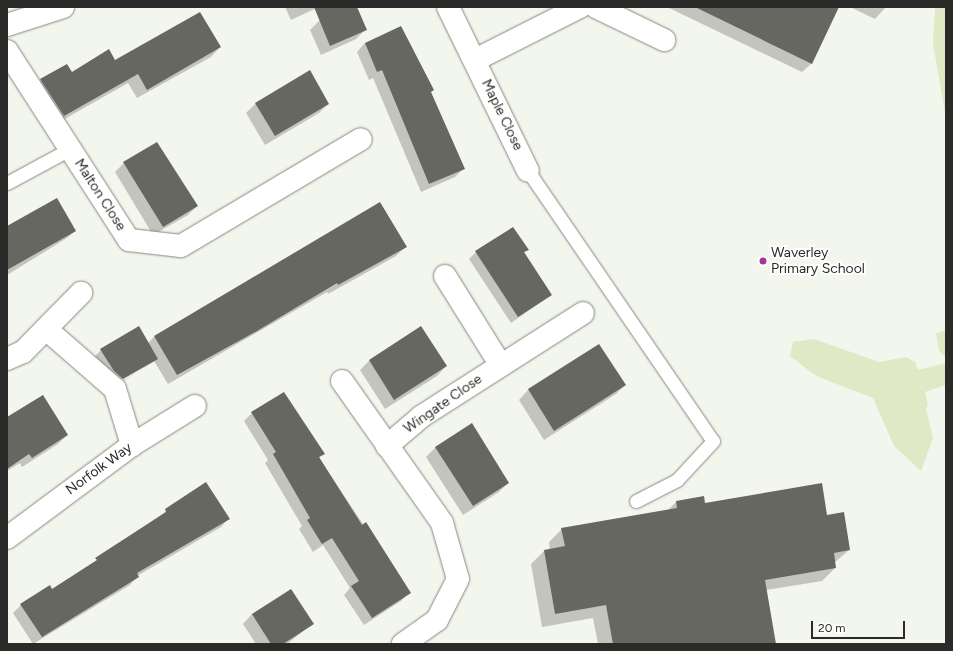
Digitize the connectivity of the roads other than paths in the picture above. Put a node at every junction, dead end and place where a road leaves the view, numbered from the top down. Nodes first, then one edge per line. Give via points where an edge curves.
1 (63, 7) edge
2 (448, 7) edge
3 (580, 7) edge
4 (596, 7) edge
5 (7, 25) edge
6 (664, 40) dead end
7 (7, 51) edge
8 (475, 60) junction
9 (361, 139) dead end
10 (70, 149) junction
11 (528, 171) joint
12 (7, 183) edge
13 (445, 276) dead end
14 (81, 293) dead end
15 (583, 313) dead end
16 (46, 329) junction
17 (7, 359) edge
18 (500, 364) junction
19 (342, 382) dead end
20 (195, 406) dead end
21 (132, 445) junction
22 (387, 446) junction
23 (636, 501) dead end
24 (7, 538) edge
25 (403, 644) edge

1 - 5 street
2 - 8 street, Maple Close
3 - 8 street
4 - 6 street
7 - 10 street, Malton Close
8 - 11 street, Maple Close
9 - 10 street, Malton Close via 181,246 129,240
10 - 12 lane
11 - 23 lane via 713,440 677,480
13 - 18 street
14 - 16 street
15 - 18 street, Wingate Close
16 - 17 street via 23,352
16 - 21 street via 115,389
18 - 22 street, Wingate Close via 422,416
19 - 22 street
20 - 21 street, Norfolk Way
21 - 24 street, Norfolk Way
22 - 25 street via 442,523 458,579 436,620

